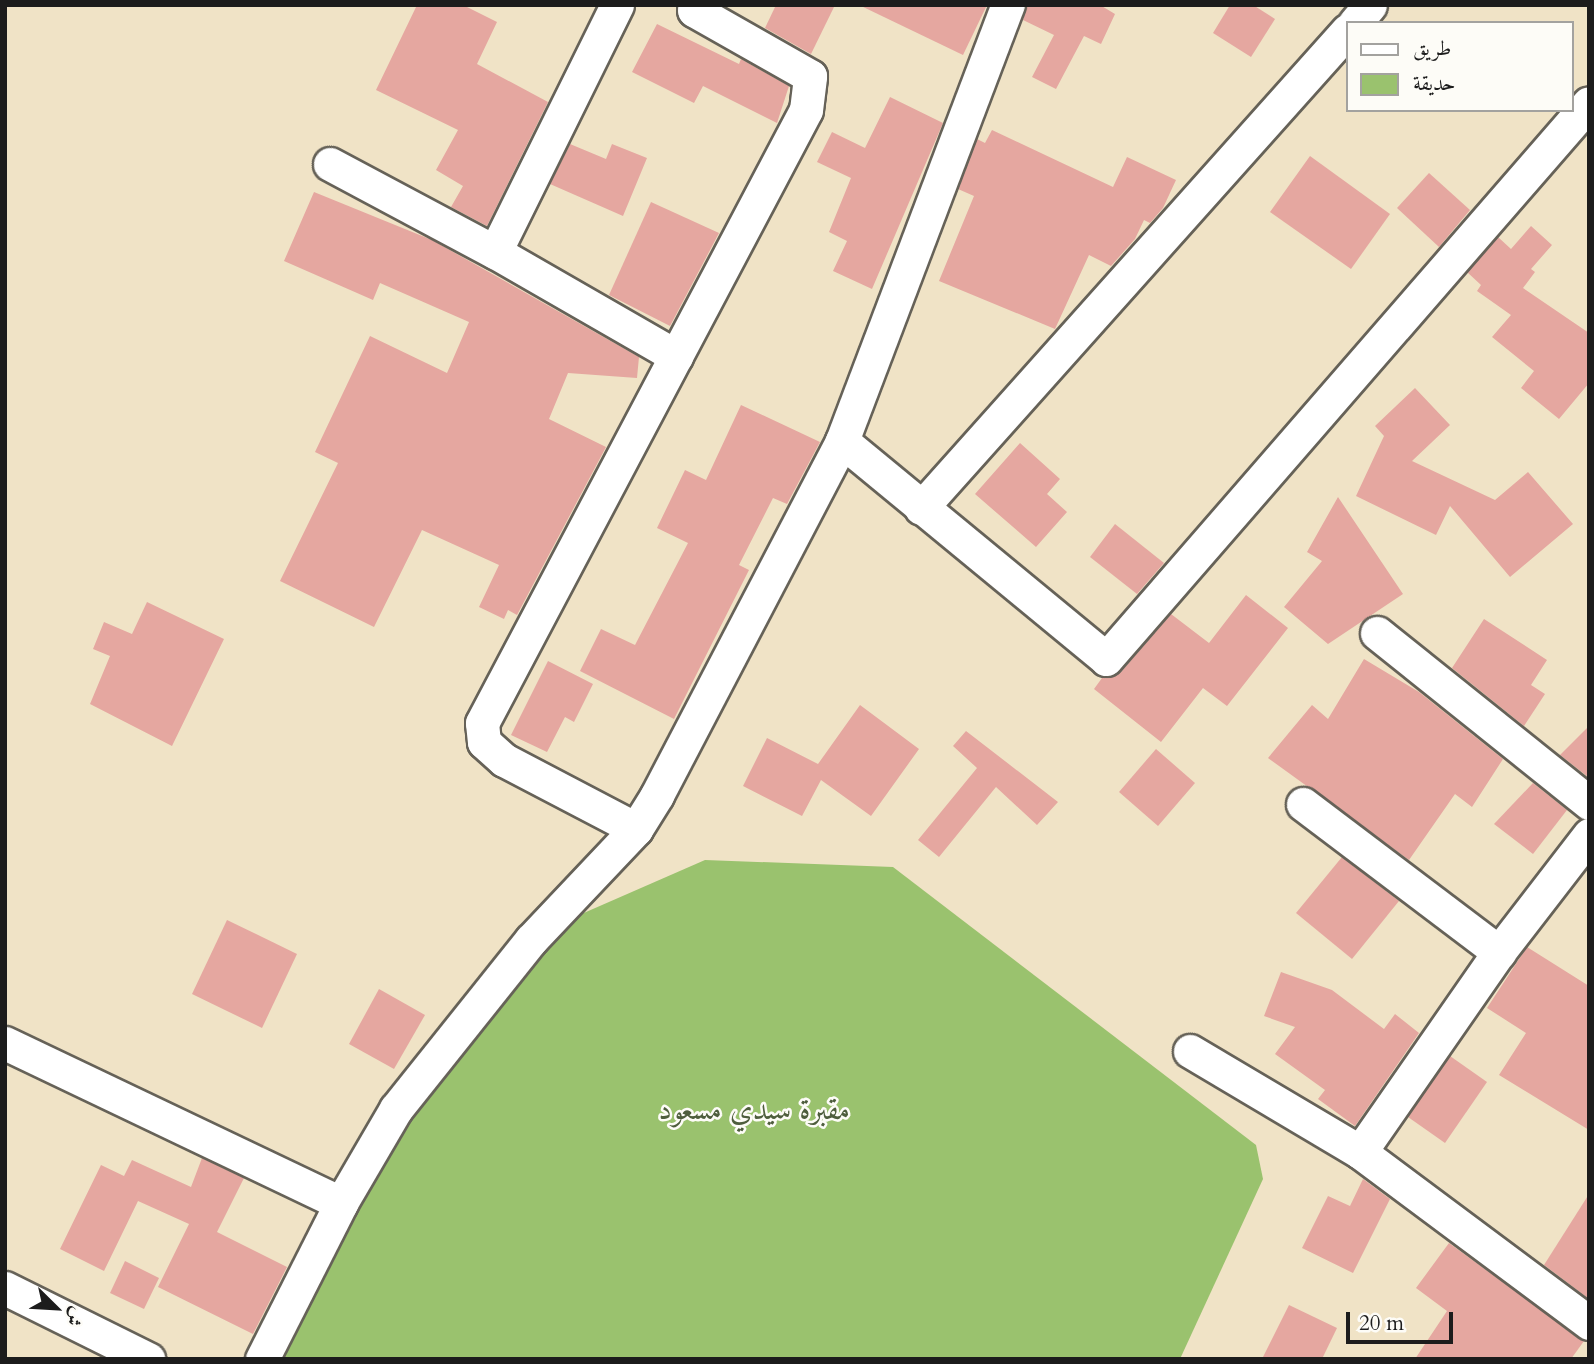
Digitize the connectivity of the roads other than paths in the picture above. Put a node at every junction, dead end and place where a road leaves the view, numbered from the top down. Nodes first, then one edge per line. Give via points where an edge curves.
1 (617, 5) edge
2 (1008, 5) edge
3 (1370, 5) edge
4 (691, 7) edge
5 (1356, 21) edge
6 (1346, 32) edge
7 (1589, 103) edge
8 (330, 164) dead end
9 (495, 252) junction
10 (676, 356) junction
11 (842, 441) junction
12 (921, 508) junction
13 (1377, 633) dead end
14 (1589, 803) edge
15 (1303, 804) dead end
16 (636, 829) junction
17 (1589, 835) edge
18 (1499, 952) junction
19 (5, 1043) edge
20 (1190, 1051) dead end
21 (1360, 1152) junction
22 (341, 1203) junction
23 (5, 1288) edge
24 (1589, 1323) edge
25 (148, 1359) edge
26 (262, 1359) edge

1 - 9 street
2 - 11 street
3 - 5 street
4 - 10 street via 810,76 811,89 806,110
6 - 12 street
7 - 12 street via 1106,659
8 - 9 street via 410,211
9 - 10 street
10 - 16 street via 482,723 484,741 504,760
11 - 12 street
11 - 16 street
13 - 14 street
15 - 18 street
16 - 22 street via 531,940 405,1098
17 - 18 street
18 - 21 street
19 - 22 street
20 - 21 street
21 - 24 street
22 - 26 street
23 - 25 street

